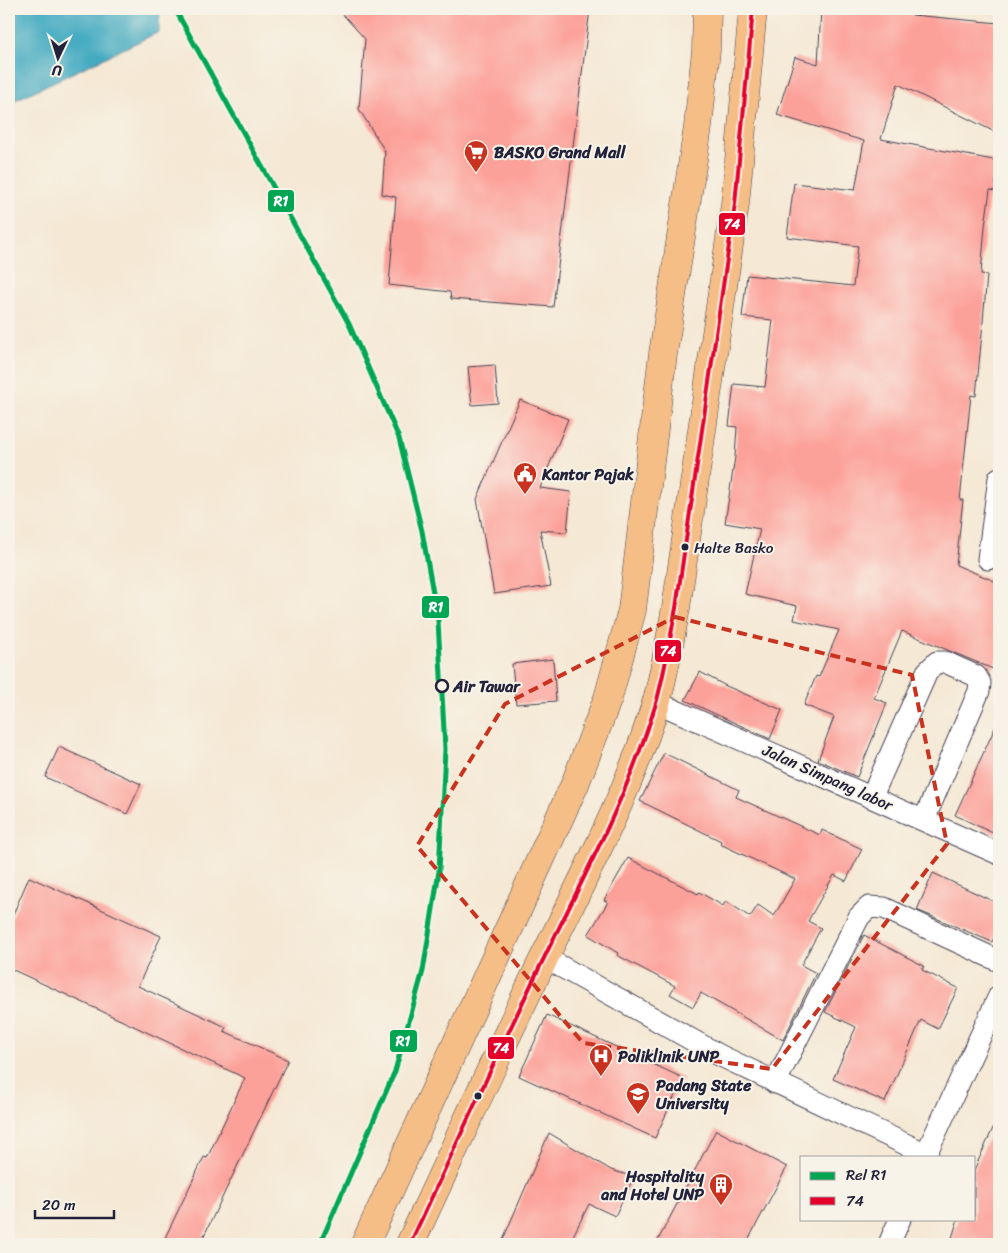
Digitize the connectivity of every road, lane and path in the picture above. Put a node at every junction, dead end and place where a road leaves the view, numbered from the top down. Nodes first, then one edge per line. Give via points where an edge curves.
1 (707, 9) edge
2 (753, 9) edge
3 (999, 478) edge
4 (988, 559) dead end
5 (656, 702) junction
6 (872, 796) junction
7 (924, 820) junction
8 (999, 854) edge
9 (544, 957) junction
10 (999, 961) edge
11 (999, 996) edge
12 (775, 1083) junction
13 (925, 1156) edge
14 (900, 1220) edge
15 (365, 1244) edge
16 (410, 1244) edge
17 (889, 1244) edge

1 - 15 highway via 698,127 663,354 632,610 608,698 575,784
2 - 5 highway via 735,204 676,608
3 - 4 street
5 - 6 street, Jalan Simpang labor
5 - 9 highway via 617,810
6 - 7 street, Jalan Simpang labor
6 - 7 street via 927,672 937,662 945,662 976,676 979,690
7 - 8 street, Jalan Simpang labor
9 - 12 street
9 - 16 highway
10 - 12 street via 884,908 869,907 859,916
11 - 13 street
12 - 13 street
14 - 17 street

